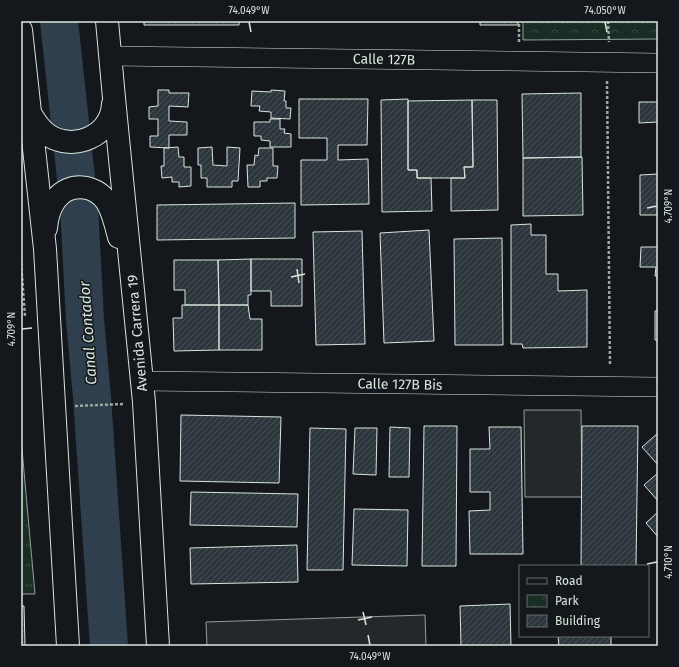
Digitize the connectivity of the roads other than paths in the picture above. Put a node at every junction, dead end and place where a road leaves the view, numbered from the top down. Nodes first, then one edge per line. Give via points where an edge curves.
1 (107, 21) edge
2 (21, 30) edge
3 (110, 56) junction
4 (658, 62) edge
5 (114, 98) junction
6 (30, 113) junction
7 (45, 249) junction
8 (135, 308) junction
9 (142, 381) junction
10 (658, 387) edge
11 (68, 646) edge
12 (158, 646) edge

1 - 3 main road, Avenida Carrera 19
2 - 6 main road
3 - 4 street, Calle 127B
3 - 5 main road, Avenida Carrera 19
5 - 6 main road via 112,114 104,128 84,141 60,141 48,135 37,125
5 - 8 main road, Avenida Carrera 19
6 - 7 main road
7 - 8 main road via 48,214 64,191 83,187 100,194 114,217
7 - 11 main road
8 - 9 main road, Avenida Carrera 19
9 - 10 street, Calle 127B Bis
9 - 12 main road, Avenida Carrera 19

